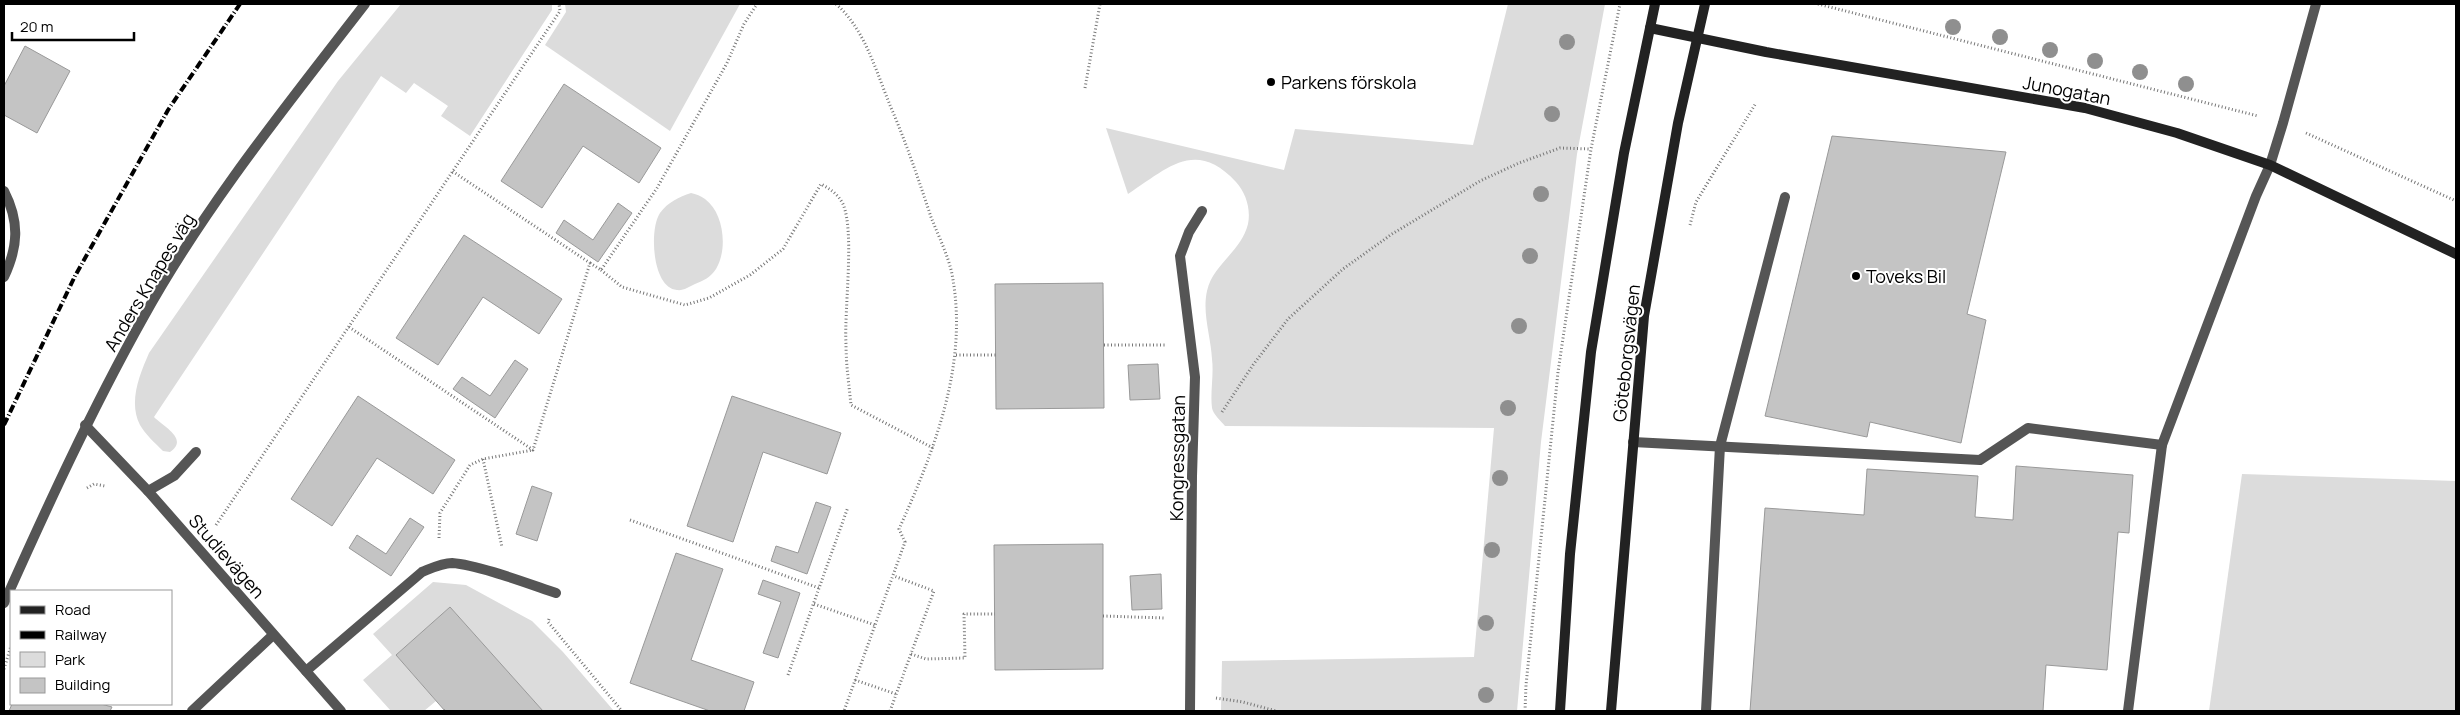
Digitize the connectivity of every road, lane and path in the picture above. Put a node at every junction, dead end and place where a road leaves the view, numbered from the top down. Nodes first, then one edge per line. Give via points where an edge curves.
1 (365, 4) edge
2 (559, 4) edge
3 (757, 4) edge
4 (836, 4) edge
5 (1100, 4) edge
6 (1620, 4) edge
7 (1655, 4) edge
8 (1705, 4) edge
9 (1818, 4) edge
10 (2316, 4) edge
11 (1650, 28) junction
12 (1697, 38) junction
13 (1085, 88) dead end
14 (1756, 103) dead end
15 (2283, 123) junction
16 (2270, 165) junction
17 (452, 171) junction
18 (4, 191) edge
19 (1785, 197) dead end
20 (2456, 201) edge
21 (1202, 211) dead end
22 (1689, 228) dead end
23 (2456, 254) edge
24 (590, 263) junction
25 (601, 270) junction
26 (4, 278) edge
27 (348, 327) junction
28 (1104, 345) dead end
29 (1167, 345) dead end
30 (956, 355) junction
31 (996, 355) dead end
32 (1219, 418) dead end
33 (85, 425) junction
34 (1633, 442) junction
35 (2162, 445) junction
36 (1720, 446) junction
37 (933, 448) junction
38 (533, 450) junction
39 (196, 452) dead end
40 (483, 460) junction
41 (108, 486) dead end
42 (80, 491) dead end
43 (148, 491) junction
44 (848, 507) dead end
45 (630, 520) dead end
46 (216, 525) dead end
47 (437, 566) junction
48 (894, 576) junction
49 (509, 579) junction
50 (819, 588) junction
51 (556, 593) joint
52 (4, 603) edge
53 (814, 604) junction
54 (994, 614) dead end
55 (1103, 616) dead end
56 (1166, 618) dead end
57 (875, 626) junction
58 (274, 635) junction
59 (10, 649) edge
60 (911, 654) junction
61 (4, 669) edge
62 (306, 671) junction
63 (788, 675) dead end
64 (855, 680) junction
65 (896, 694) junction
66 (1216, 698) dead end
67 (192, 711) edge
68 (341, 711) edge
69 (622, 711) edge
70 (844, 711) edge
71 (890, 711) edge
72 (1190, 711) edge
73 (1276, 711) edge
74 (1560, 711) edge
75 (1610, 711) edge
76 (1706, 711) edge
77 (2128, 711) edge

1 - 33 street, Anders Knapes väg via 240,168 188,245 143,317
2 - 17 path via 560,11
3 - 25 path via 657,188
4 - 30 path via 858,30 868,52 897,120 952,273
5 - 13 path
6 - 32 path via 1591,149 1560,148 1512,167 1449,199 1378,244 1344,269 1288,319
7 - 11 main road, Göteborgsvägen
8 - 12 main road, Göteborgsvägen
9 - 15 path
10 - 15 street
11 - 12 main road, Junogatan
11 - 74 main road, Göteborgsvägen via 1624,153 1591,352 1570,554
12 - 16 main road, Junogatan via 2085,108 2177,133
12 - 34 main road, Göteborgsvägen via 1678,123 1644,316
14 - 22 path via 1696,202
15 - 16 street
15 - 20 path
16 - 23 main road, Junogatan
16 - 35 street
17 - 24 path
17 - 27 path
18 - 26 street via 16,220 13,257
19 - 36 street
21 - 72 street, Kongressgatan via 1180,256 1195,376
24 - 25 path
24 - 38 path
25 - 37 path via 622,287 685,306 709,298 729,288 783,249 820,184 834,192 846,214 846,344 851,405
27 - 38 path
27 - 46 path
28 - 29 path
30 - 31 path
30 - 37 path
33 - 43 street, Studievägen
33 - 52 street, Anders Knapes väg
34 - 36 street
34 - 75 main road, Göteborgsvägen
35 - 36 street via 2028,428 1980,460
35 - 77 street
36 - 76 street
37 - 48 path via 899,529 905,542
38 - 40 path
39 - 43 street via 174,476
40 - 47 path via 470,465 440,513
40 - 49 path
41 - 42 path via 94,484
43 - 58 street, Studievägen
44 - 50 path
45 - 50 path
47 - 49 street via 451,563
47 - 62 street via 422,572
48 - 57 path
48 - 60 path via 934,591
49 - 51 street
50 - 53 path
51 - 69 path via 548,622
53 - 57 path
53 - 63 path
54 - 60 path via 964,614 965,658 926,659
55 - 56 path
57 - 64 path
58 - 62 street, Studievägen
58 - 67 street
59 - 61 path
60 - 65 path
62 - 68 street, Studievägen
64 - 65 path
64 - 70 path
65 - 71 path
66 - 73 path

